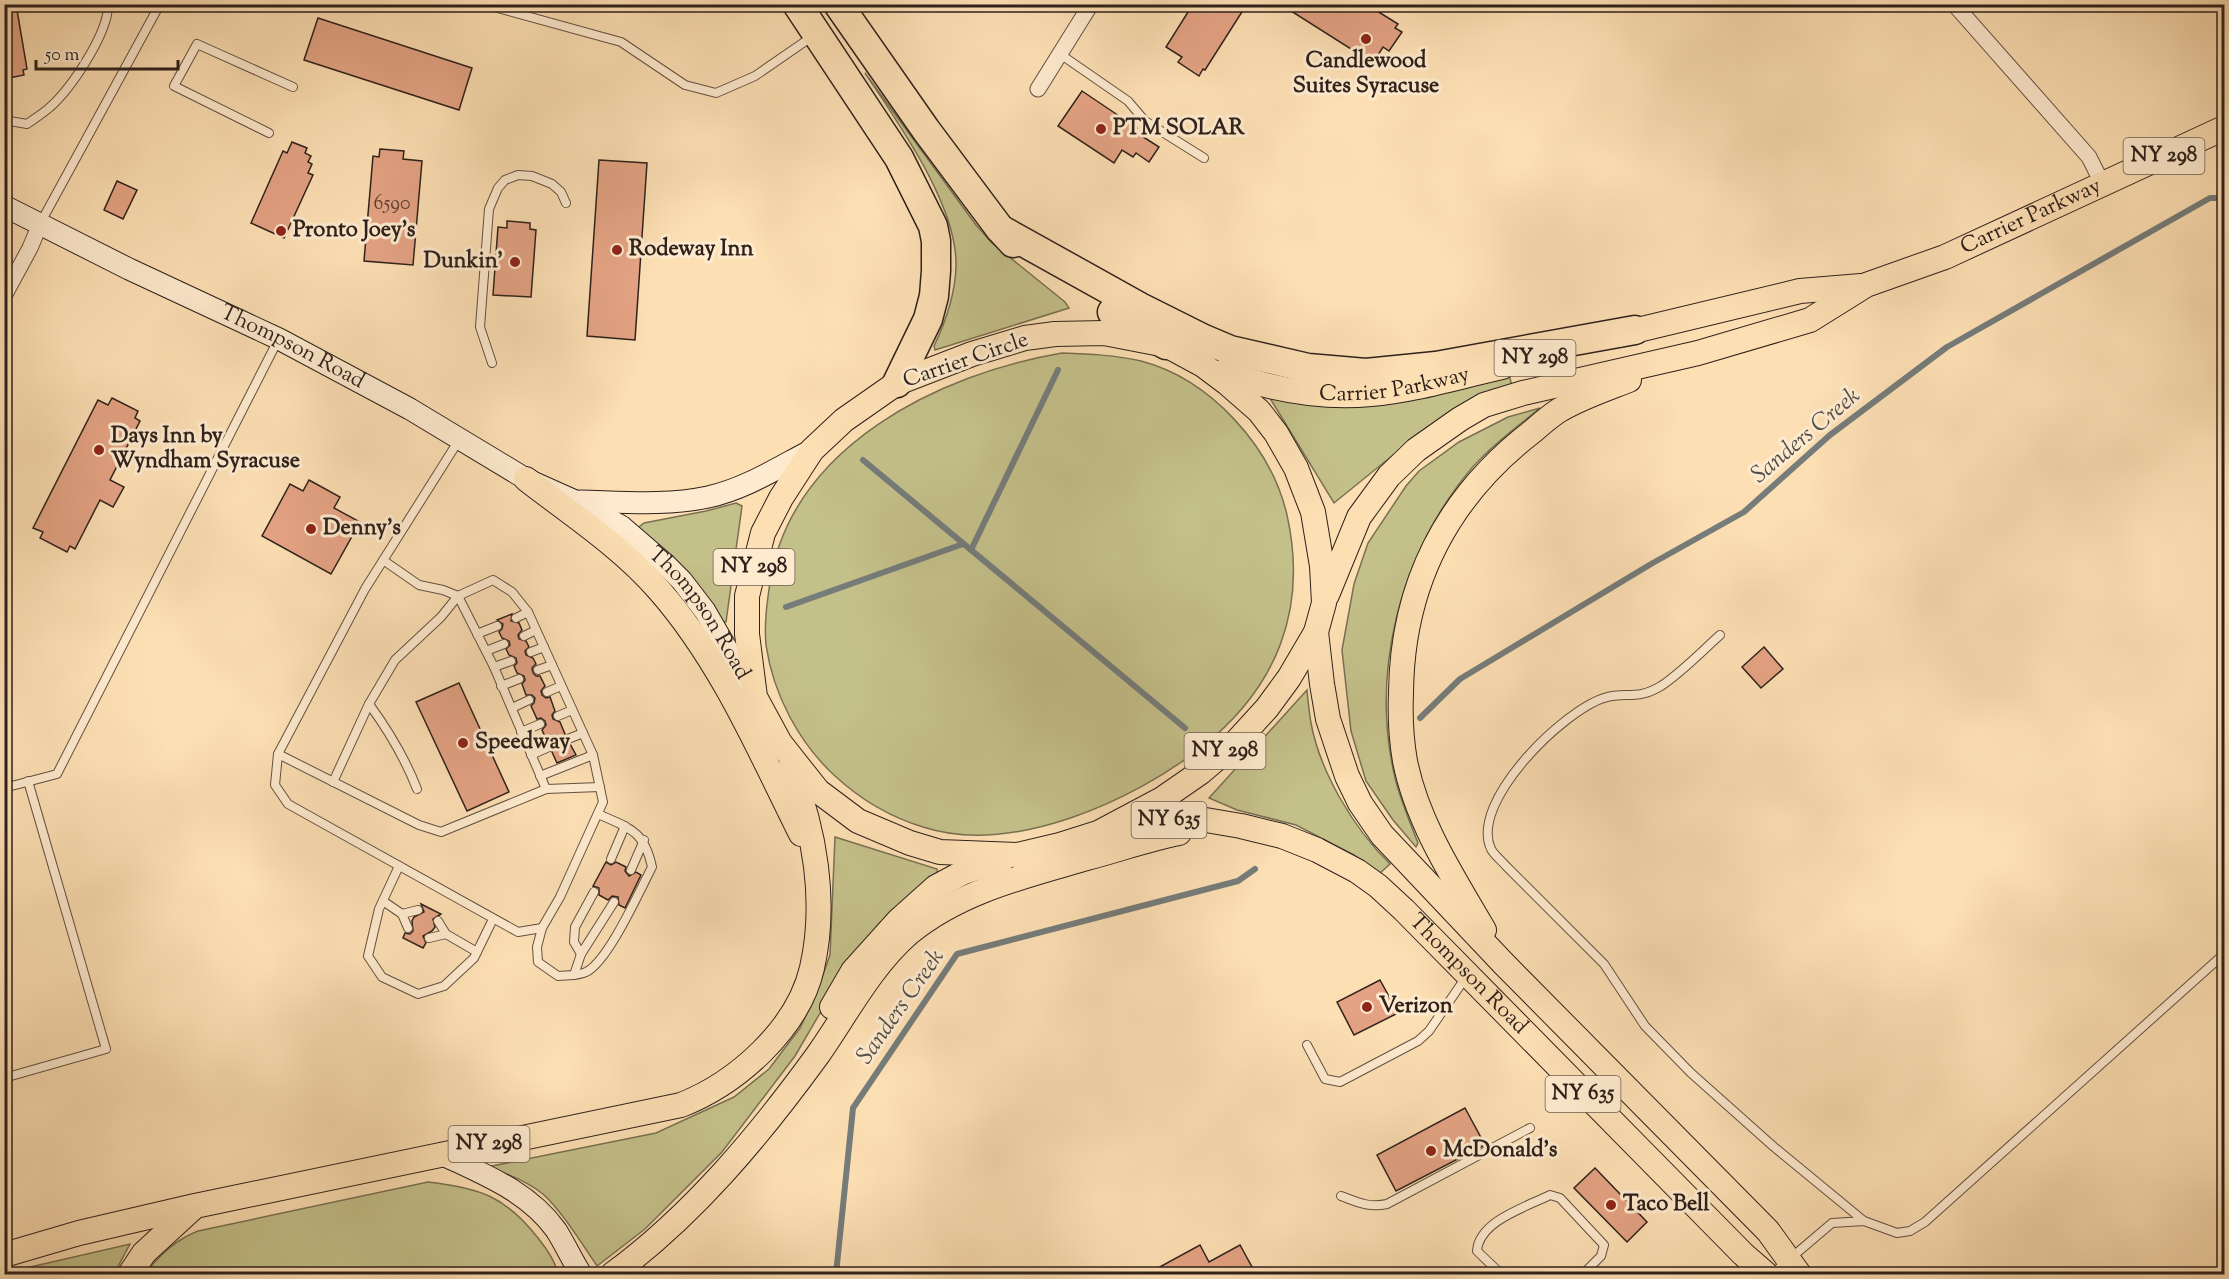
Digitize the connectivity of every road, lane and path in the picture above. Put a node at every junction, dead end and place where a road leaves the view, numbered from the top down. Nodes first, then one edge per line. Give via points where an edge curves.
1 (108, 4) edge
2 (160, 4) edge
3 (483, 4) edge
4 (797, 4) edge
5 (838, 4) edge
6 (1091, 4) edge
7 (1954, 4) edge
8 (817, 33) junction
9 (1060, 54) junction
10 (293, 87) dead end
11 (1038, 89) dead end
12 (4, 120) edge
13 (2224, 128) edge
14 (269, 133) dead end
15 (1204, 158) dead end
16 (2103, 185) junction
17 (566, 203) dead end
18 (4, 206) edge
19 (40, 224) junction
20 (1000, 229) junction
21 (1866, 285) junction
22 (4, 296) edge
23 (1635, 330) junction
24 (279, 339) junction
25 (1166, 345) junction
26 (1698, 353) junction
27 (492, 363) dead end
28 (1203, 365) junction
29 (897, 383) junction
30 (460, 438) junction
31 (812, 450) junction
32 (526, 479) junction
33 (573, 500) junction
34 (383, 560) junction
35 (458, 596) junction
36 (1324, 603) junction
37 (528, 612) junction
38 (516, 618) dead end
39 (496, 626) dead end
40 (536, 630) junction
41 (1316, 632) junction
42 (477, 634) junction
43 (1720, 635) dead end
44 (524, 636) dead end
45 (504, 644) dead end
46 (544, 647) junction
47 (486, 651) junction
48 (531, 652) dead end
49 (511, 661) dead end
50 (552, 665) junction
51 (494, 668) junction
52 (538, 670) dead end
53 (519, 679) dead end
54 (501, 686) junction
55 (561, 687) junction
56 (548, 692) dead end
57 (755, 697) junction
58 (529, 700) dead end
59 (369, 704) junction
60 (512, 708) junction
61 (572, 710) junction
62 (558, 716) dead end
63 (540, 724) dead end
64 (521, 732) junction
65 (583, 733) junction
66 (568, 739) dead end
67 (780, 743) junction
68 (549, 747) dead end
69 (278, 753) junction
70 (531, 755) junction
71 (593, 755) junction
72 (540, 776) junction
73 (28, 782) junction
74 (333, 782) junction
75 (600, 787) junction
76 (4, 788) edge
77 (417, 789) dead end
78 (546, 789) junction
79 (598, 814) junction
80 (625, 826) junction
81 (1241, 826) junction
82 (1098, 833) junction
83 (644, 840) junction
84 (1017, 855) junction
85 (611, 859) dead end
86 (816, 863) junction
87 (399, 866) junction
88 (631, 870) dead end
89 (594, 892) dead end
90 (382, 901) junction
91 (614, 903) dead end
92 (418, 910) dead end
93 (402, 914) junction
94 (494, 919) junction
95 (438, 921) dead end
96 (408, 928) dead end
97 (542, 928) junction
98 (446, 934) junction
99 (429, 938) dead end
100 (477, 952) junction
101 (581, 954) junction
102 (2224, 954) edge
103 (1503, 963) junction
104 (574, 975) junction
105 (1467, 976) junction
106 (1307, 1045) dead end
107 (4, 1078) edge
108 (763, 1125) junction
109 (1530, 1128) dead end
110 (441, 1154) junction
111 (1341, 1196) dead end
112 (195, 1206) junction
113 (1864, 1221) junction
114 (645, 1251) junction
115 (4, 1255) edge
116 (1794, 1266) edge
117 (130, 1275) edge
118 (581, 1275) edge
119 (613, 1275) edge
120 (635, 1275) edge
121 (1501, 1275) edge
122 (1583, 1275) edge
123 (1766, 1275) edge
124 (1772, 1275) edge

1 - 12 lane via 103,30 84,66 50,107 27,124
2 - 19 lane
3 - 8 lane via 621,42 686,85 716,93 755,76
4 - 8 highway
5 - 20 highway
6 - 9 street
7 - 16 street via 2089,157
8 - 29 highway via 899,158 933,226 934,296 928,319
9 - 11 street
9 - 15 lane via 1128,101 1145,121
10 - 14 lane via 197,44 174,86
13 - 16 main road, Carrier Parkway / NY 298
16 - 21 main road, Carrier Parkway / NY 298 via 1945,257
17 - 27 lane via 552,184 532,176 505,180 498,188 489,209 480,327
18 - 19 street, Thompson Road
19 - 22 street
19 - 24 street, Thompson Road
20 - 23 highway via 1204,339 1230,350 1308,368 1366,373 1436,366
20 - 25 highway via 1035,265
21 - 23 main road, Carrier Parkway / NY 298 via 1800,291
21 - 26 main road, Carrier Parkway / NY 298 via 1810,320
23 - 28 main road, Carrier Parkway / NY 298 via 1507,366 1374,394 1309,394 1252,382
24 - 30 street, Thompson Road
24 - 73 lane via 57,774
25 - 28 main road, Carrier Circle / NY 298
25 - 29 main road, Carrier Circle / NY 298 via 1104,333 1045,335 972,354
26 - 36 main road, Carrier Parkway / NY 298 via 1484,405 1439,433 1389,476 1359,518
26 - 103 main road via 1558,411 1508,450 1474,485 1447,522 1428,560 1409,614 1401,658 1400,726 1405,762 1419,812
28 - 36 main road, Carrier Circle via 1259,411 1296,468 1313,512
29 - 31 main road, Carrier Circle / NY 298 via 844,420
30 - 32 street, Thompson Road
30 - 34 lane
31 - 33 street, Thompson Road via 709,497 656,503
31 - 57 main road, Carrier Circle / NY 298 via 764,533 747,596 747,634
32 - 33 street, Thompson Road
32 - 86 main road via 634,564 680,616 730,691
33 - 57 street, Thompson Road via 621,526 682,581 705,611
34 - 35 lane via 419,585
34 - 69 lane
35 - 37 lane via 493,580 512,592
35 - 42 lane
35 - 59 lane via 395,660
36 - 41 main road, Carrier Circle / NY 298
37 - 38 lane
37 - 40 lane
39 - 42 lane
40 - 44 lane
40 - 46 lane
41 - 82 main road, Carrier Circle / NY 298 via 1284,685 1236,742 1162,799
41 - 103 main road, Thompson Road / NY 635 via 1328,718 1360,803 1382,835
42 - 47 lane
43 - 113 lane via 1662,685 1643,695 1605,698 1574,713 1539,742 1509,780 1492,813 1488,832 1491,849 1604,964 1645,1026 1691,1073
45 - 47 lane
46 - 48 lane
46 - 50 lane
47 - 51 lane
49 - 51 lane
50 - 52 lane
50 - 55 lane
51 - 54 lane
53 - 54 lane
54 - 60 lane
55 - 56 lane
55 - 61 lane
57 - 67 main road, Carrier Circle / NY 298
58 - 60 lane
59 - 74 lane
59 - 77 lane via 387,728
60 - 64 lane
61 - 62 lane
61 - 65 lane
63 - 64 lane
64 - 70 lane
65 - 66 lane
65 - 71 lane
67 - 84 main road, Carrier Circle via 818,791 858,820 940,852
67 - 86 main road, NY 298 via 803,801
68 - 70 lane
69 - 74 lane
69 - 87 lane via 275,785 288,804
70 - 72 lane
71 - 72 lane
71 - 75 lane
72 - 78 lane
73 - 76 lane
73 - 107 lane via 106,1049
74 - 78 lane via 441,832
75 - 78 lane
75 - 79 lane via 603,802
79 - 80 lane
79 - 97 lane
80 - 83 lane
80 - 85 lane
81 - 82 main road, Thompson Road / NY 635 via 1188,817
81 - 105 main road, Thompson Road / NY 635 via 1282,836 1357,871 1404,910
81 - 108 main road via 1167,835 1023,876 948,907 909,934 885,958
82 - 84 main road, Carrier Circle / NY 298
83 - 88 lane
83 - 104 lane via 652,867 623,923 601,958 587,972
84 - 108 main road, NY 298 via 964,872 936,887 898,921 853,971
86 - 110 main road, NY 298 via 816,938 812,969 802,995 793,1013 758,1056 728,1081 681,1105
87 - 90 lane
87 - 94 lane
89 - 101 lane via 575,927 574,942
90 - 93 lane
90 - 100 lane via 368,956 382,977 418,994 444,987
91 - 101 lane
92 - 93 lane
93 - 96 lane
94 - 97 lane via 518,932
94 - 100 lane
95 - 98 lane
97 - 104 lane via 538,962 558,976
98 - 99 lane
98 - 100 lane
101 - 104 lane
102 - 113 lane via 1926,1222 1897,1233
103 - 116 main road, Thompson Road / NY 635 via 1768,1231
105 - 106 lane via 1430,1031 1340,1082 1325,1079
105 - 123 main road, Thompson Road / NY 635
108 - 114 main road, NY 298 via 709,1189
109 - 111 lane via 1387,1204 1375,1207
110 - 112 main road, NY 298
110 - 118 street via 507,1185 538,1210 555,1230
112 - 115 main road, NY 298
112 - 117 main road via 144,1253
113 - 116 lane via 1832,1223
114 - 119 main road, NY 298
114 - 120 main road
116 - 124 lane
121 - 122 lane via 1478,1251 1482,1233 1550,1195 1560,1198 1604,1245 1601,1256

